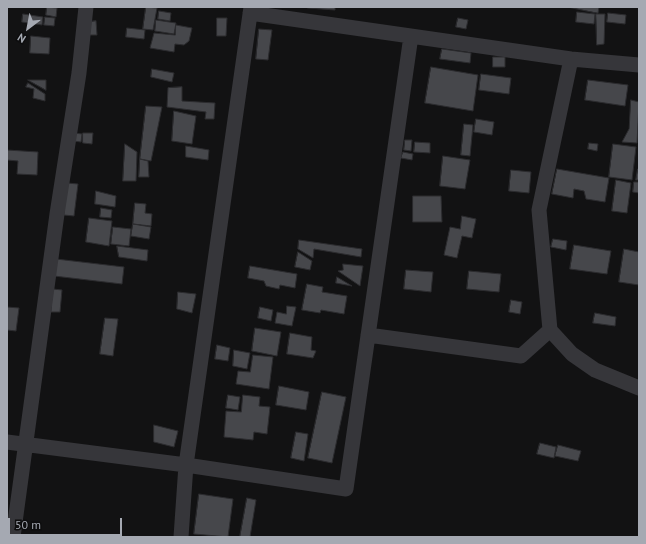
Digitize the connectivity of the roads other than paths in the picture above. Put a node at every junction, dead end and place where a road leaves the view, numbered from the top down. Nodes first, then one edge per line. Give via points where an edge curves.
1 (86, 7) edge
2 (251, 10) edge
3 (411, 36) junction
4 (571, 59) junction
5 (639, 65) edge
6 (550, 330) junction
7 (368, 335) junction
8 (639, 388) edge
9 (7, 442) edge
10 (25, 444) junction
11 (186, 465) junction
12 (13, 537) edge
13 (181, 537) edge

1 - 10 street via 79,73
2 - 3 street
2 - 11 street
3 - 4 street
3 - 7 street
4 - 5 street
4 - 6 street via 539,210
6 - 7 street via 521,356
6 - 8 street via 572,354 595,370
7 - 11 street via 346,489
9 - 10 street
10 - 11 street
10 - 12 street
11 - 13 street

